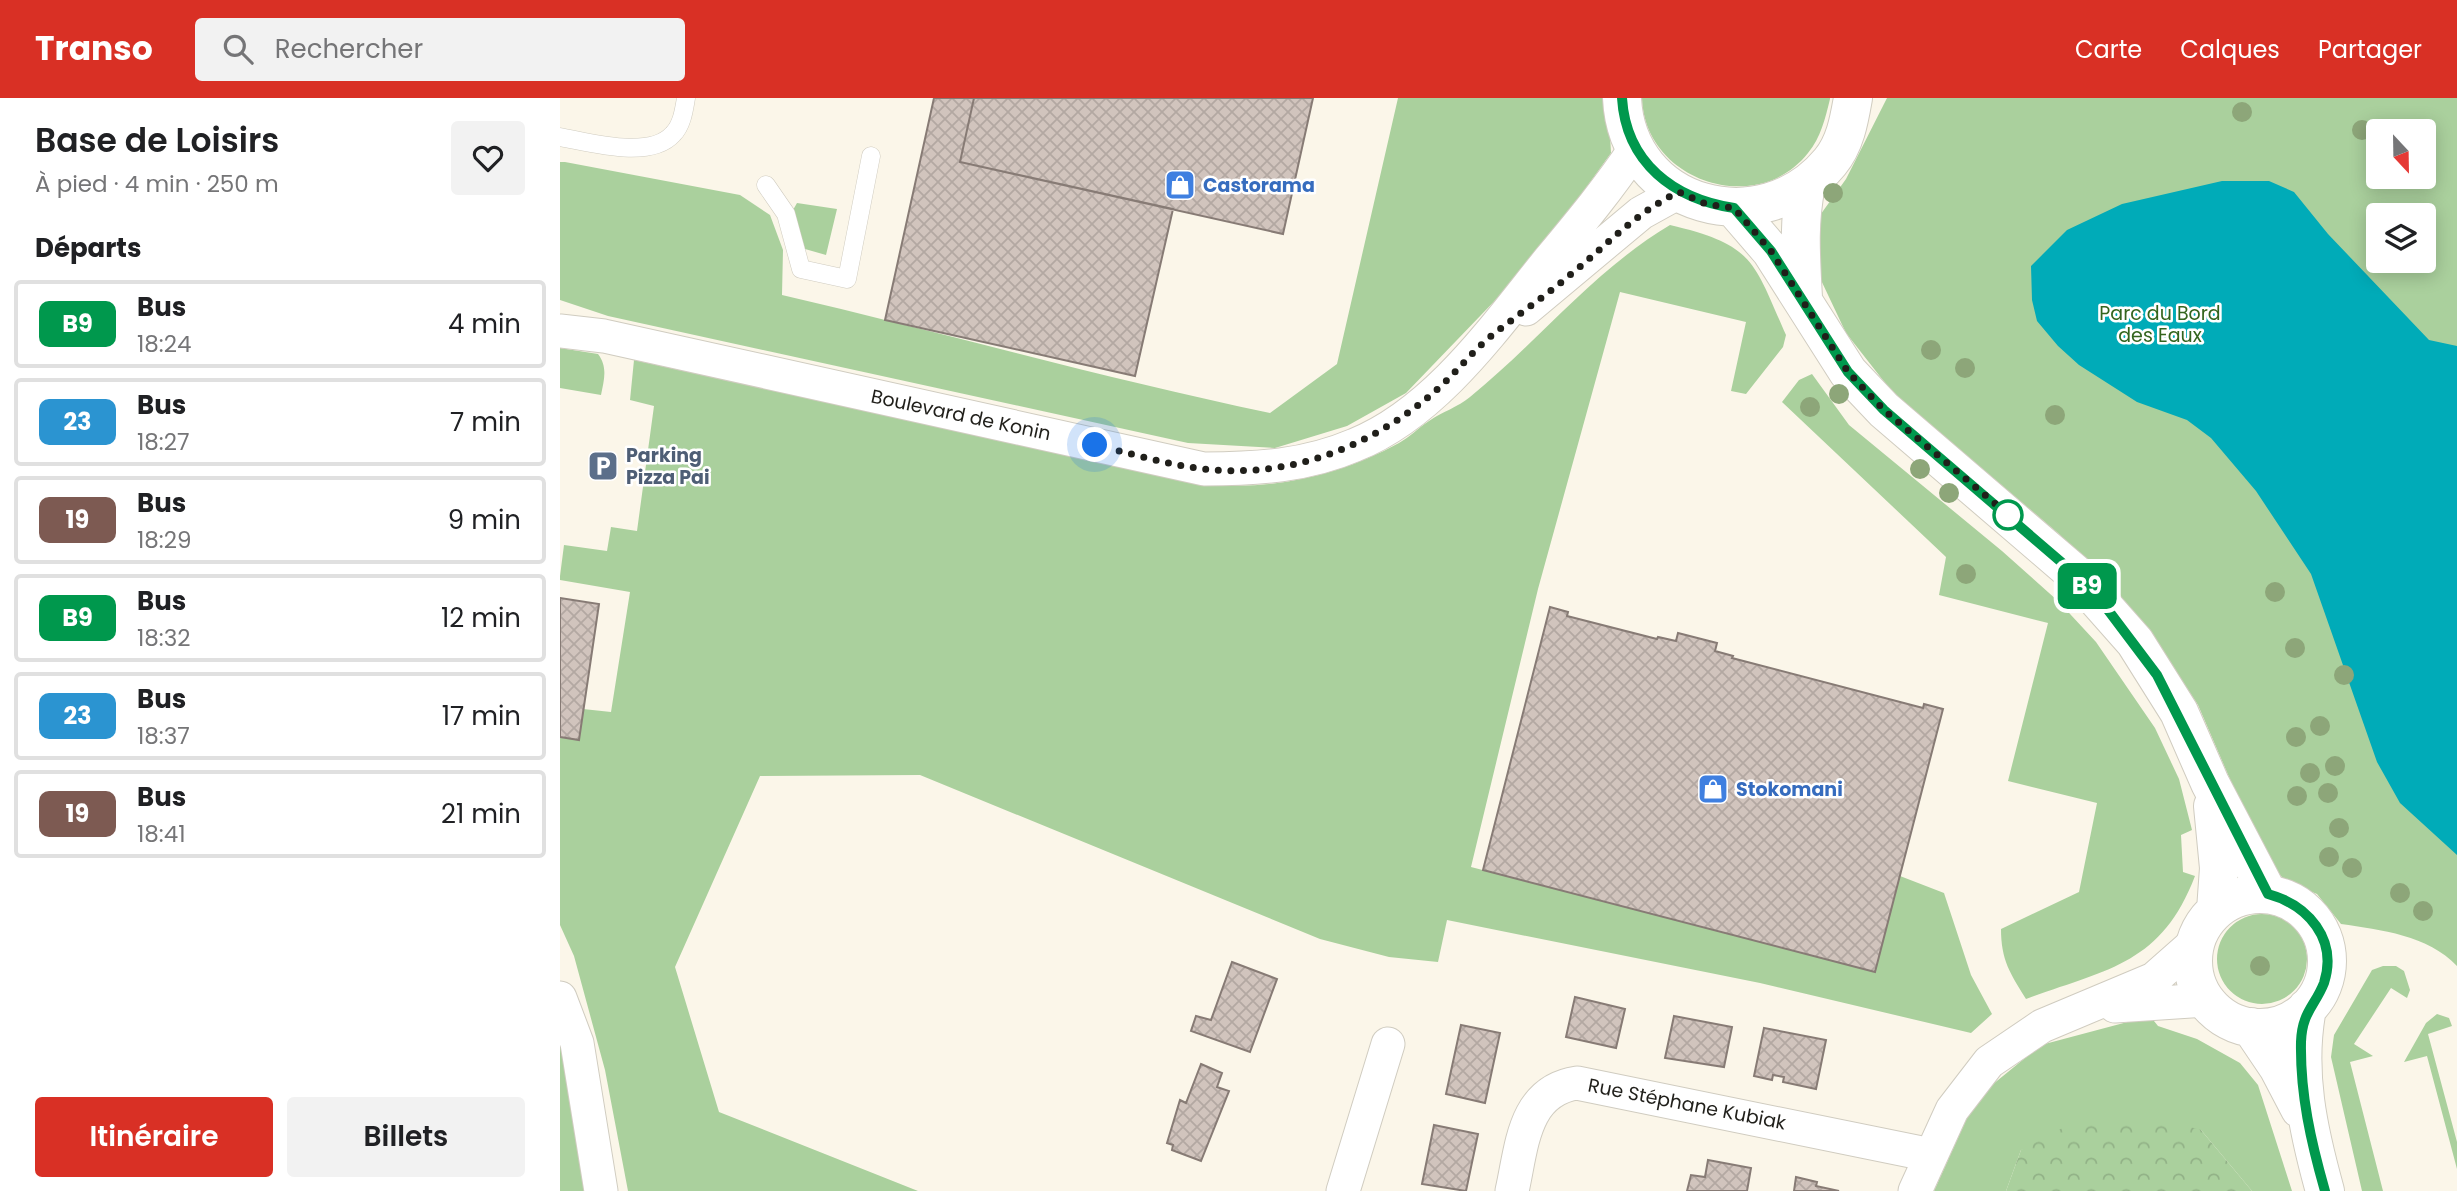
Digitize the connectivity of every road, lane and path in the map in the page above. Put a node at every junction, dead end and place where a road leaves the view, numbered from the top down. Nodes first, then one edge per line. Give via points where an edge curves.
1 (686, 98) edge
2 (1622, 98) edge
3 (1853, 98) edge
4 (566, 141) edge
5 (1635, 149) junction
6 (871, 156) dead end
7 (766, 185) dead end
8 (1807, 185) junction
9 (1679, 192) junction
10 (1734, 208) junction
11 (1804, 300) junction
12 (560, 318) edge
13 (560, 331) edge
14 (604, 336) junction
15 (1488, 339) junction
16 (2210, 783) junction
17 (2268, 894) junction
18 (2216, 910) junction
19 (2196, 942) junction
20 (560, 998) edge
21 (2206, 1000) junction
22 (2091, 1008) junction
23 (2307, 1008) junction
24 (2251, 1027) junction
25 (1388, 1044) dead end
26 (2306, 1120) junction
27 (1931, 1155) junction
28 (601, 1191) edge
29 (1343, 1191) edge
30 (1512, 1191) edge
31 (1915, 1191) edge
32 (2325, 1191) edge

1 - 4 lane via 674,134 662,143 632,149
2 - 5 street
3 - 8 street via 1847,130 1831,161
5 - 9 street via 1651,170
5 - 15 street, Boulevard de Konin
6 - 7 lane via 847,279 801,269 786,214
8 - 10 street via 1772,203
8 - 11 street via 1799,242
9 - 10 street via 1706,204
9 - 15 street, Boulevard de Konin via 1641,213
10 - 11 street
11 - 16 street via 1848,372 1884,410 2102,602 2157,675
12 - 14 street, Boulevard de Konin
13 - 14 street, Boulevard de Konin
14 - 15 street, Boulevard de Konin via 1204,469 1266,469 1357,445 1387,429 1441,386
16 - 17 street
16 - 18 street via 2218,840
17 - 18 street via 2241,897
17 - 23 street via 2300,907 2323,938 2327,959 2324,981
18 - 19 street
19 - 21 street via 2194,972
19 - 22 street via 2154,979
20 - 28 street via 577,1043
21 - 22 street
21 - 24 street via 2226,1018
22 - 27 street via 2025,1035 1989,1062 1952,1110
23 - 24 street via 2276,1026
23 - 26 street via 2301,1041
24 - 26 street
25 - 29 street
26 - 32 street
27 - 30 street, Rue Stéphane Kubiak via 1577,1083 1553,1090 1532,1113
27 - 31 street

